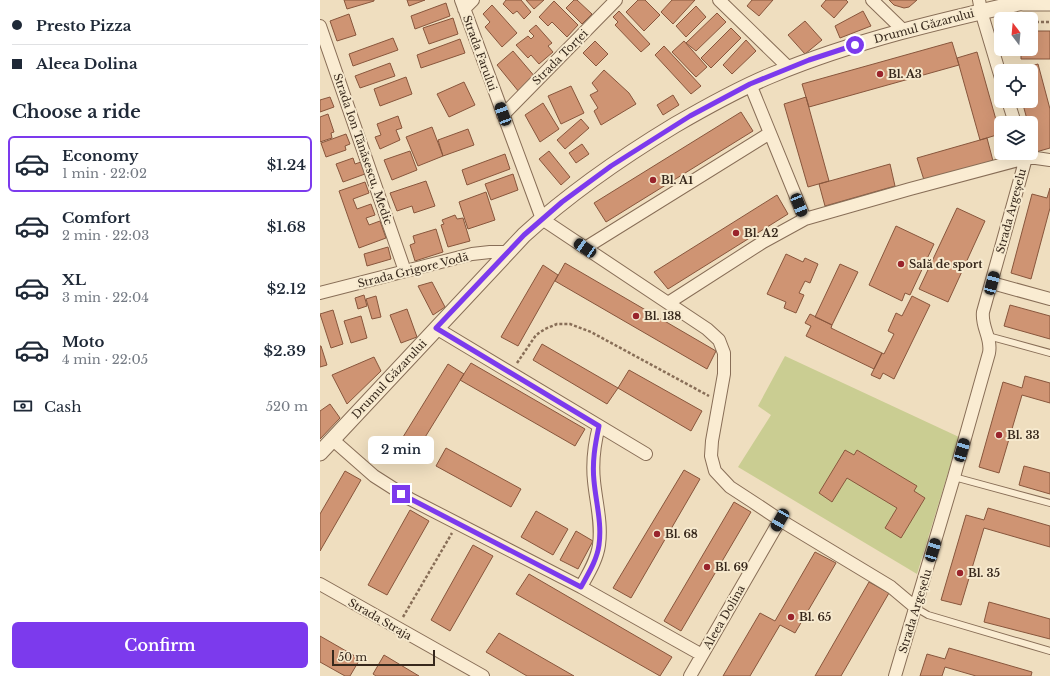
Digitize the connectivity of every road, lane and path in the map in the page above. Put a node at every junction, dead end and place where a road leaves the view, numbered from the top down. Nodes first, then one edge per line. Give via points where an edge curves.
1 (473, 0) edge
2 (616, 0) edge
3 (719, 0) edge
4 (872, 0) edge
5 (1026, 1) edge
6 (1050, 3) edge
7 (462, 4) edge
8 (980, 6) edge
9 (1038, 22) edge
10 (1050, 22) edge
11 (320, 26) edge
12 (903, 30) junction
13 (997, 64) edge
14 (789, 68) junction
15 (750, 84) junction
16 (503, 114) junction
17 (770, 133) junction
18 (1038, 158) edge
19 (1008, 160) edge
20 (1024, 160) edge
21 (1050, 160) edge
22 (542, 219) junction
23 (805, 219) junction
24 (585, 248) junction
25 (507, 252) junction
26 (406, 271) junction
27 (992, 283) junction
28 (320, 293) edge
29 (1050, 299) edge
30 (668, 303) junction
31 (436, 328) junction
32 (988, 336) junction
33 (1050, 353) edge
34 (511, 373) junction
35 (718, 406) junction
36 (599, 426) junction
37 (333, 440) junction
38 (320, 453) edge
39 (646, 454) dead end
40 (954, 477) junction
41 (1050, 503) edge
42 (780, 520) junction
43 (458, 524) junction
44 (320, 584) edge
45 (581, 587) junction
46 (916, 608) junction
47 (396, 628) junction
48 (1050, 651) edge
49 (702, 655) junction
50 (483, 676) edge
51 (690, 676) edge
52 (895, 676) edge

1 - 7 street
2 - 16 street, Strada Torței
3 - 14 street
4 - 12 street
5 - 6 street, Drumul Găzarului
5 - 8 street, Drumul Găzarului
7 - 16 street, Strada Farului
8 - 12 street, Drumul Găzarului
8 - 13 street
9 - 10 path
11 - 26 street, Strada Ion Tănăsescu, Medic
12 - 14 street, Drumul Găzarului
14 - 15 street, Drumul Găzarului
15 - 17 street
15 - 22 street, Drumul Găzarului via 690,116 617,162
16 - 22 street, Strada Farului
17 - 23 street
17 - 24 street
18 - 21 street
19 - 23 street
20 - 27 street, Strada Argeșelu
22 - 24 street
22 - 25 street, Drumul Găzarului
23 - 30 street via 763,242
24 - 30 street
25 - 26 street, Strada Grigore Vodă via 472,254
25 - 31 street, Drumul Găzarului
26 - 28 street, Strada Grigore Vodă
27 - 29 street
27 - 32 street, Strada Argeșelu via 982,319
30 - 35 street via 719,340 725,361
31 - 34 street
31 - 37 street, Drumul Găzarului
32 - 33 lane
32 - 40 street, Strada Argeșelu via 989,354
34 - 35 path via 536,335 557,324 570,324 592,332
34 - 36 street
35 - 42 street via 711,456 715,471 722,479
36 - 39 street
36 - 45 street via 593,468 599,518 599,546
37 - 38 street, Drumul Găzarului
37 - 43 street, Aleea Dolina via 363,467 392,488
40 - 41 lane
40 - 46 street, Strada Argeșelu
42 - 46 street via 891,587
42 - 49 street, Aleea Dolina
43 - 45 street, Aleea Dolina
43 - 47 path
44 - 47 street, Strada Straja
45 - 49 street, Aleea Dolina
46 - 48 lane via 928,615
46 - 52 street, Strada Argeșelu
47 - 50 street, Strada Straja
49 - 51 street

